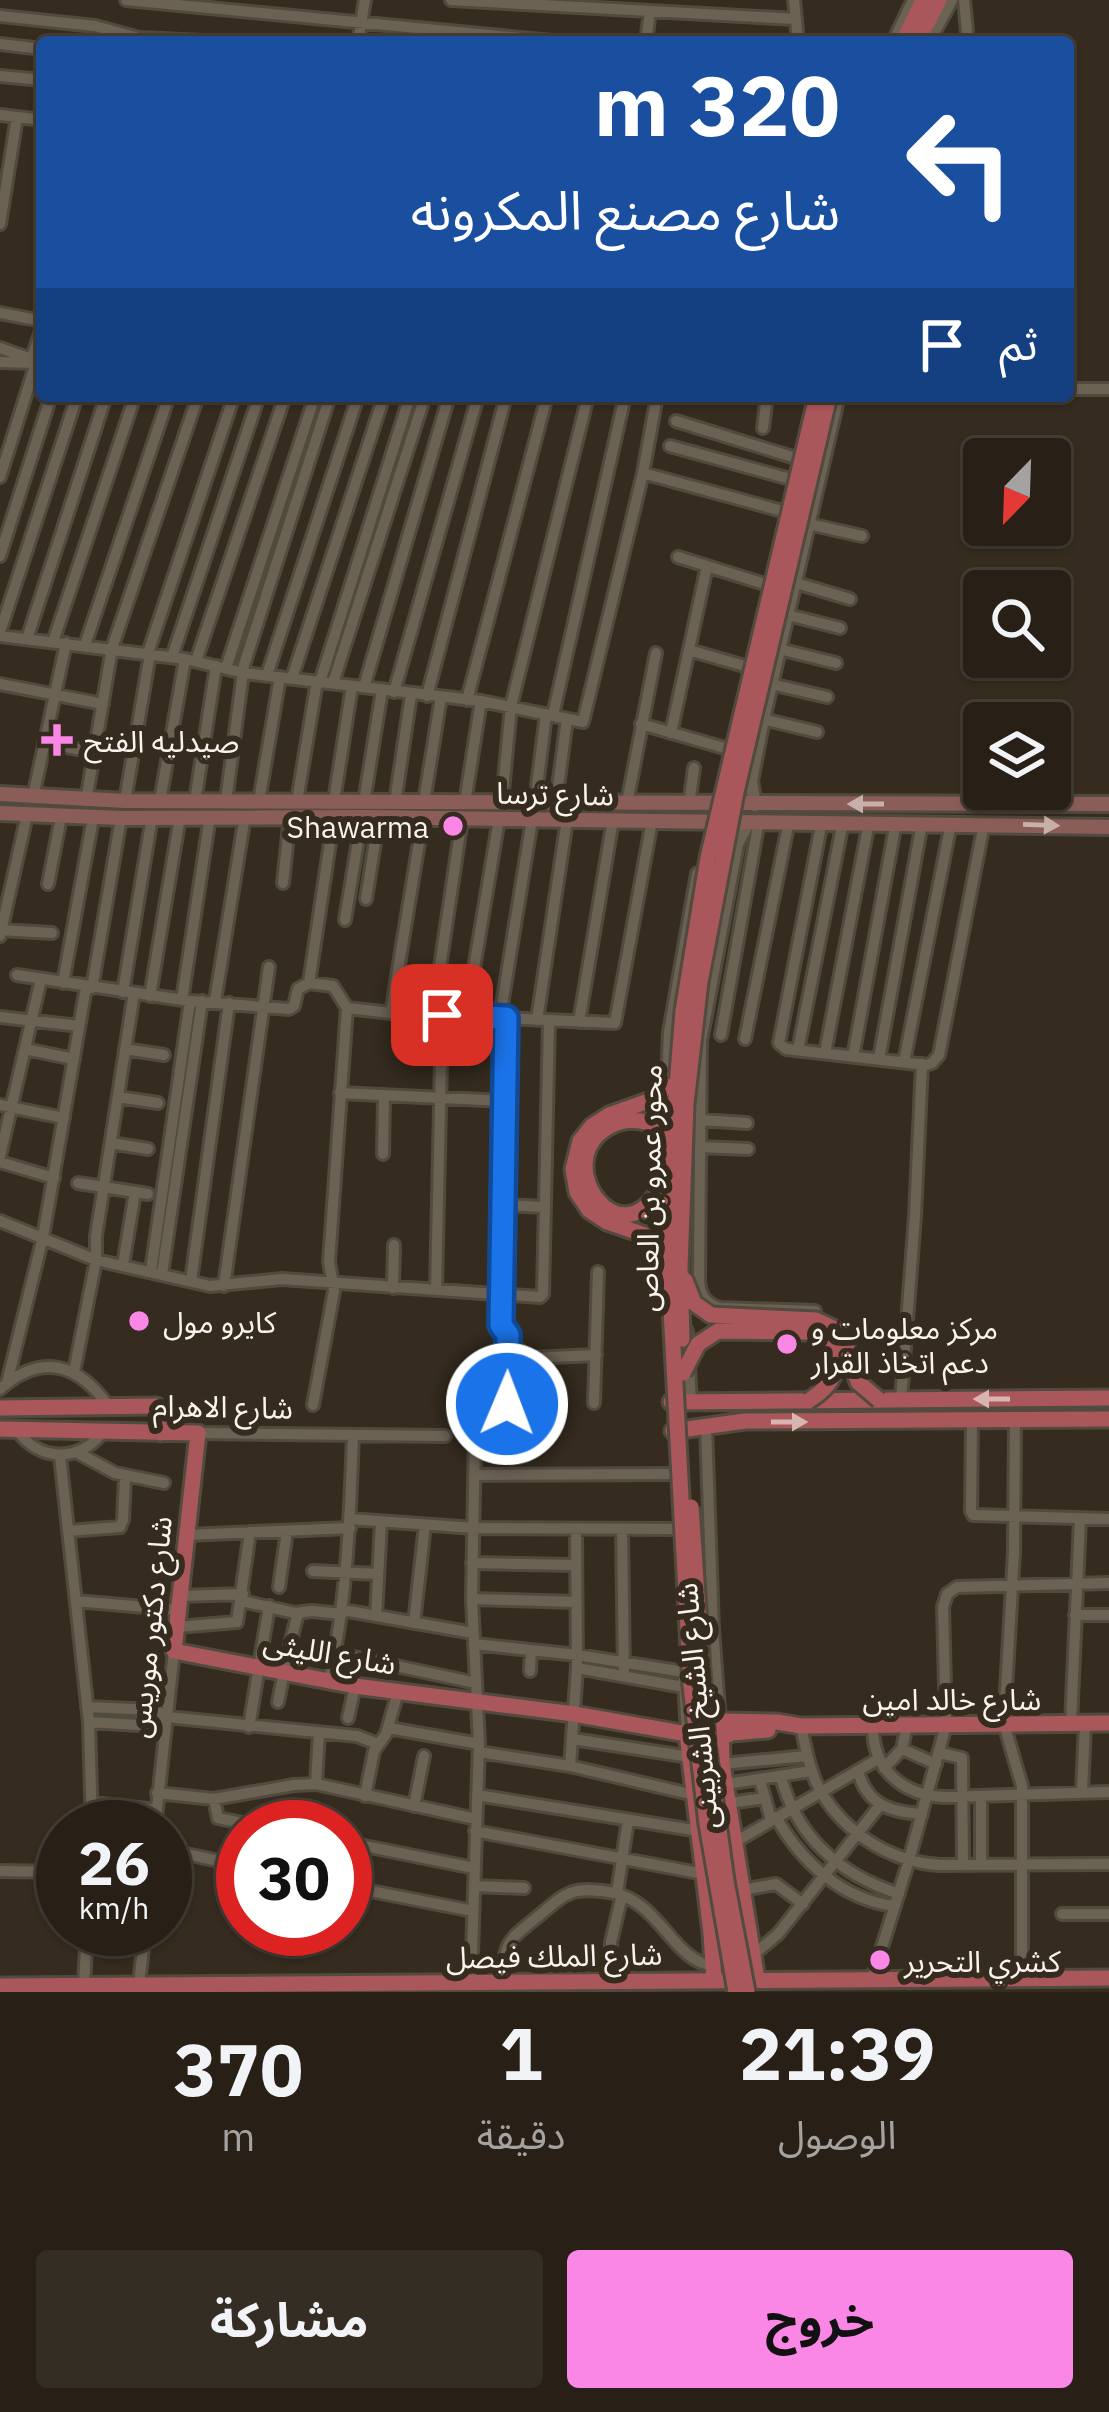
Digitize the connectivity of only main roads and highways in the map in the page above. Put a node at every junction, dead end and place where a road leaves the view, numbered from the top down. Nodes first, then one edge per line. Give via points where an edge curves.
1 (923, 0) edge
2 (939, 0) edge
3 (902, 36) edge
4 (920, 36) edge
5 (814, 402) edge
6 (828, 402) edge
7 (5, 795) edge
8 (1109, 804) edge
9 (293, 809) junction
10 (363, 809) junction
11 (423, 810) junction
12 (13, 814) edge
13 (754, 815) junction
14 (1109, 827) edge
15 (667, 1086) road end
16 (666, 1132) road end
17 (671, 1161) junction
18 (675, 1262) junction
19 (683, 1372) junction
20 (1109, 1398) edge
21 (879, 1400) junction
22 (808, 1401) junction
23 (670, 1402) road end
24 (0, 1408) edge
25 (1109, 1419) edge
26 (8, 1429) edge
27 (673, 1431) road end
28 (160, 1432) junction
29 (198, 1433) joint
30 (174, 1651) joint
31 (1109, 1724) edge
32 (798, 1725) junction
33 (720, 1730) junction
34 (687, 1734) joint
35 (746, 1925) junction
36 (711, 1933) junction
37 (714, 1973) junction
38 (1109, 1978) edge
39 (0, 1986) edge
40 (752, 1986) edge
41 (864, 1986) edge
42 (47, 1989) edge
43 (736, 1992) edge

1 - 3 main road
2 - 4 main road
5 - 17 main road, محور عمرو بن العاص, bridge via 708,858 682,1011
6 - 18 main road, محور عمرو بن العاص, bridge via 713,902 692,1033
7 - 9 main road, شارع ترسا via 259,801
7 - 12 main road
8 -> 13 main road, شارع ترسا
9 - 10 main road, شارع ترسا
9 - 12 main road, شارع ترسا via 152,818
10 - 11 main road, شارع ترسا via 395,802
10 - 11 main road, شارع ترسا via 380,817
11 - 13 main road, شارع ترسا via 532,820
11 - 13 main road, شارع ترسا via 465,802 706,803
13 -> 14 main road, شارع ترسا
15 - 18 main road, bridge via 592,1126 573,1169 594,1215 645,1234
16 - 17 main road, bridge via 640,1120 611,1126 589,1151 586,1177 608,1211 635,1214 652,1202
17 - 18 main road, محور عمرو بن العاص, bridge
18 - 19 main road, محور عمرو بن العاص, bridge
18 - 21 main road, bridge via 694,1303 711,1315 816,1320 835,1329 855,1378
18 - 43 main road, محور عمرو بن العاص, bridge via 670,1291 693,1712
19 - 22 main road, bridge via 712,1333 812,1332 830,1342 838,1363
19 - 40 main road, محور عمرو بن العاص, bridge via 707,1743
20 -> 21 main road
21 - 22 main road
22 - 23 main road
24 - 28 main road, شارع الاهرام via 157,1406
27 -> 25 main road via 746,1421
26 - 28 main road, شارع الاهرام
28 - 29 main road, شارع الاهرام
29 - 30 main road, شارع دكتور موريس
30 - 34 main road, شارع الليثى
31 - 32 main road, شارع خالد امين
32 - 33 main road, شارع خالد امين
32 - 33 main road, شارع خالد امين via 746,1720
33 - 35 main road, شارع الشيخ الشربينى
34 - 36 main road, شارع الشيخ الشربينى
35 - 36 main road via 729,1944
35 - 40 main road, شارع الشيخ الشربينى
36 - 37 main road, شارع الشيخ الشربينى
37 - 40 main road, شارع الملك فيصل
37 - 42 main road, شارع الملك فيصل
38 - 41 main road, شارع الملك فيصل
39 - 42 main road, شارع الملك فيصل
40 - 41 main road, شارع الملك فيصل

